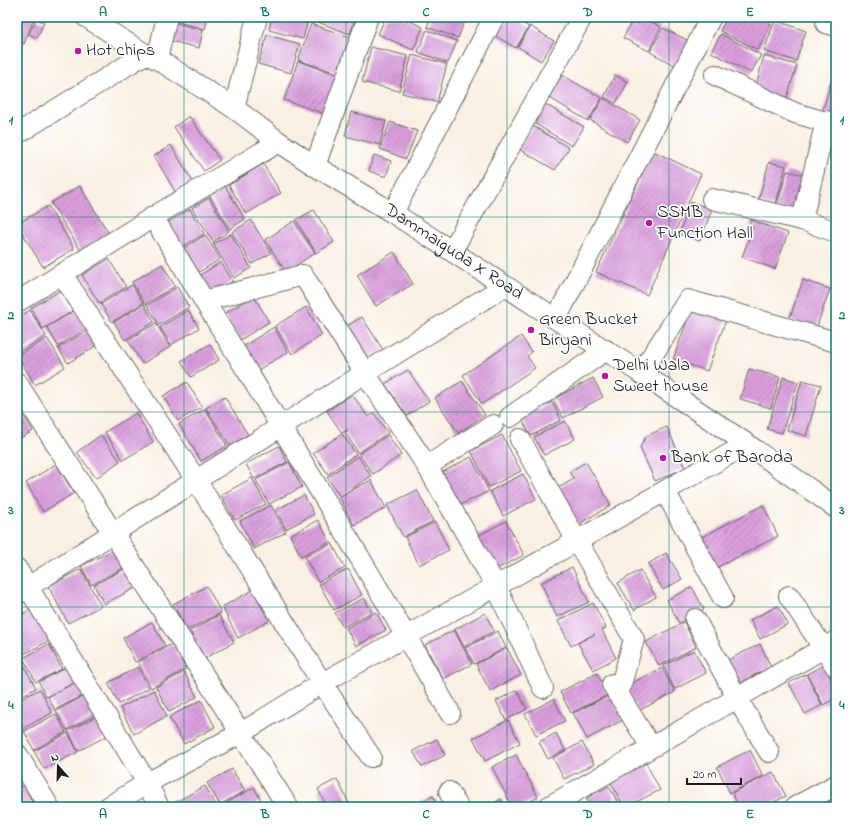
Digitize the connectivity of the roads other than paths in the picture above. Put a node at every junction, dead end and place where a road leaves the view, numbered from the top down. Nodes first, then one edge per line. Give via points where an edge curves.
1 (86, 17) edge
2 (167, 17) edge
3 (256, 17) edge
4 (368, 17) edge
5 (494, 17) edge
6 (582, 17) edge
7 (711, 17) edge
8 (151, 57) junction
9 (715, 75) dead end
10 (234, 108) junction
11 (831, 123) edge
12 (17, 134) edge
13 (279, 142) junction
14 (315, 166) junction
15 (712, 199) dead end
16 (393, 213) junction
17 (153, 217) junction
18 (802, 220) junction
19 (836, 232) edge
20 (452, 251) junction
21 (62, 274) junction
22 (506, 286) junction
23 (204, 301) junction
24 (17, 302) edge
25 (556, 319) junction
26 (836, 342) edge
27 (606, 350) junction
28 (365, 373) junction
29 (641, 373) junction
30 (17, 383) edge
31 (281, 426) junction
32 (520, 439) dead end
33 (747, 444) junction
34 (427, 466) junction
35 (196, 480) junction
36 (665, 491) junction
37 (836, 508) edge
38 (113, 533) junction
39 (577, 541) junction
40 (17, 569) edge
41 (496, 586) junction
42 (23, 590) edge
43 (789, 596) dead end
44 (723, 598) dead end
45 (695, 619) dead end
46 (407, 636) junction
47 (830, 645) edge
48 (836, 667) edge
49 (322, 683) junction
50 (542, 688) dead end
51 (737, 698) junction
52 (450, 713) dead end
53 (241, 733) junction
54 (651, 747) junction
55 (769, 752) dead end
56 (17, 754) edge
57 (371, 757) dead end
58 (147, 783) junction
59 (836, 785) edge
60 (49, 807) edge
61 (108, 807) edge
62 (159, 807) edge
63 (288, 807) edge
64 (548, 807) edge
65 (795, 807) edge

1 - 8 street, Dammaiguda X Road
2 - 8 street
3 - 10 street
4 - 14 street
5 - 16 street
6 - 20 street
7 - 25 street
8 - 10 street, Dammaiguda X Road
8 - 12 street
9 - 11 street via 795,113
10 - 13 street, Dammaiguda X Road
11 - 18 street
13 - 14 street, Dammaiguda X Road
13 - 17 street
14 - 16 street, Dammaiguda X Road
15 - 18 street
16 - 20 street, Dammaiguda X Road
17 - 21 street
17 - 23 street
18 - 19 street
20 - 22 street, Dammaiguda X Road
21 - 24 street
21 - 35 street
22 - 25 street, Dammaiguda X Road
22 - 28 street
23 - 28 street via 303,275
23 - 31 street
25 - 27 street, Dammaiguda X Road
26 - 29 street via 688,300
27 - 29 street, Dammaiguda X Road
27 - 34 street via 502,421
28 - 31 street
28 - 34 street
29 - 33 street, Dammaiguda X Road
30 - 38 street
31 - 35 street
31 - 46 street
32 - 39 street
33 - 36 street
33 - 37 street, Dammaiguda X Road
34 - 41 street
35 - 38 street
35 - 49 street
36 - 39 street
36 - 44 street
38 - 42 street
38 - 53 street
39 - 41 street
39 - 54 street via 634,639 614,687
40 - 42 street
41 - 46 street
41 - 50 street
42 - 58 street
43 - 47 street
45 - 51 street
46 - 49 street
46 - 52 street
47 - 48 street
47 - 51 street
49 - 53 street
49 - 57 street
51 - 54 street
51 - 55 street
53 - 58 street
53 - 63 street
54 - 64 street
56 - 60 street
58 - 61 street
58 - 62 street
59 - 65 street

